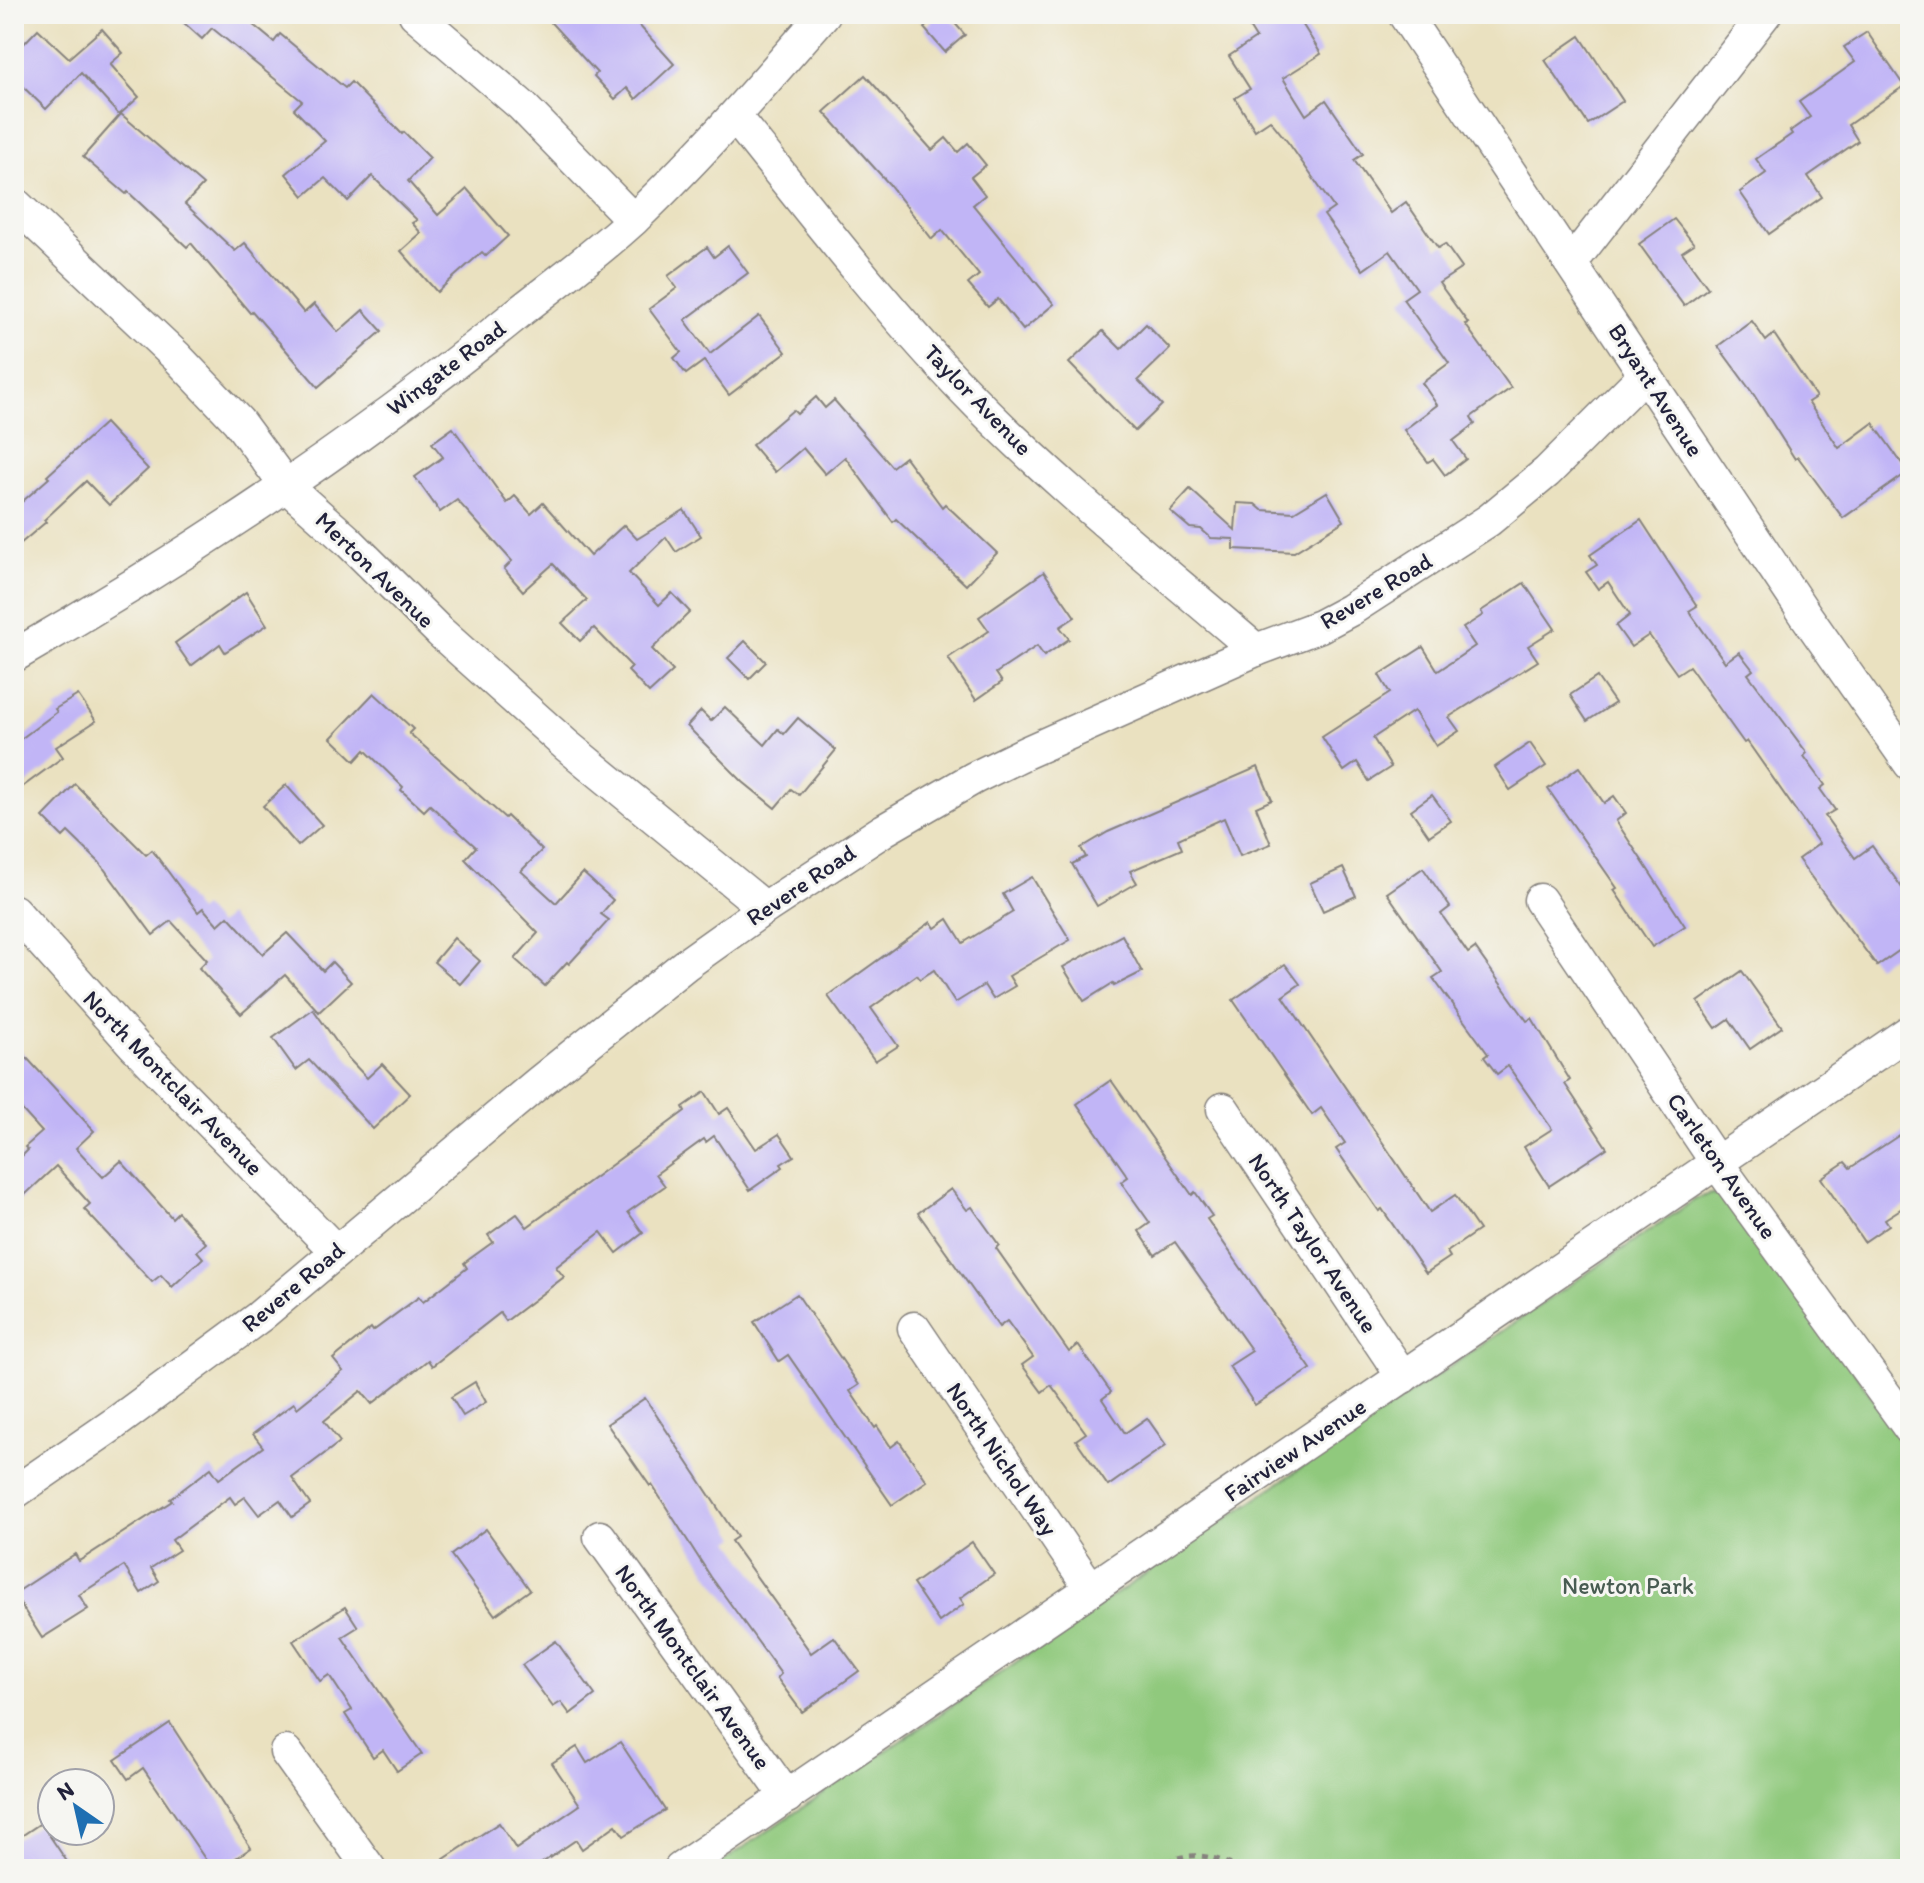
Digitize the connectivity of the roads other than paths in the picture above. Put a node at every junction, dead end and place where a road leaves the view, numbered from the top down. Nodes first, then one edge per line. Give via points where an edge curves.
1 (415, 14) edge
2 (824, 14) edge
3 (1404, 14) edge
4 (1765, 14) edge
5 (735, 117) junction
6 (14, 203) edge
7 (633, 220) junction
8 (1572, 262) junction
9 (1645, 374) junction
10 (286, 486) junction
11 (1256, 650) junction
12 (14, 656) edge
13 (1910, 764) edge
14 (1540, 900) dead end
15 (765, 908) junction
16 (14, 911) edge
17 (1910, 1031) edge
18 (1223, 1109) dead end
19 (1717, 1163) junction
20 (336, 1251) junction
21 (914, 1328) dead end
22 (1403, 1377) junction
23 (1910, 1429) edge
24 (14, 1493) edge
25 (600, 1537) dead end
26 (1091, 1589) junction
27 (286, 1752) dead end
28 (787, 1797) junction
29 (370, 1869) edge
30 (680, 1869) edge

1 - 7 street via 521,105
2 - 5 street, Wingate Road
3 - 8 street, Bryant Avenue
4 - 8 street
5 - 7 street, Wingate Road
5 - 11 street, Taylor Avenue via 880,298 961,387 1028,453
6 - 10 street, Merton Avenue via 177,357 238,421
7 - 10 street, Wingate Road via 469,353
8 - 9 street, Bryant Avenue
9 - 11 street, Revere Road via 1547,472 1489,520 1350,610
9 - 13 street, Bryant Avenue
10 - 12 street, Wingate Road via 225,529
10 - 15 street, Merton Avenue via 566,745
11 - 15 street, Revere Road via 974,778
14 - 19 street, Carleton Avenue
15 - 20 street, Revere Road via 685,965
16 - 20 street, North Montclair Avenue via 134,1045
17 - 19 street, Fairview Avenue
18 - 22 street, North Taylor Avenue
19 - 22 street, Fairview Avenue
19 - 23 street, Carleton Avenue
20 - 24 street, Revere Road via 259,1317
21 - 26 street, North Nichol Way
22 - 26 street, Fairview Avenue
25 - 28 street, North Montclair Avenue
26 - 28 street, Fairview Avenue
27 - 29 street
28 - 30 street, Fairview Avenue

